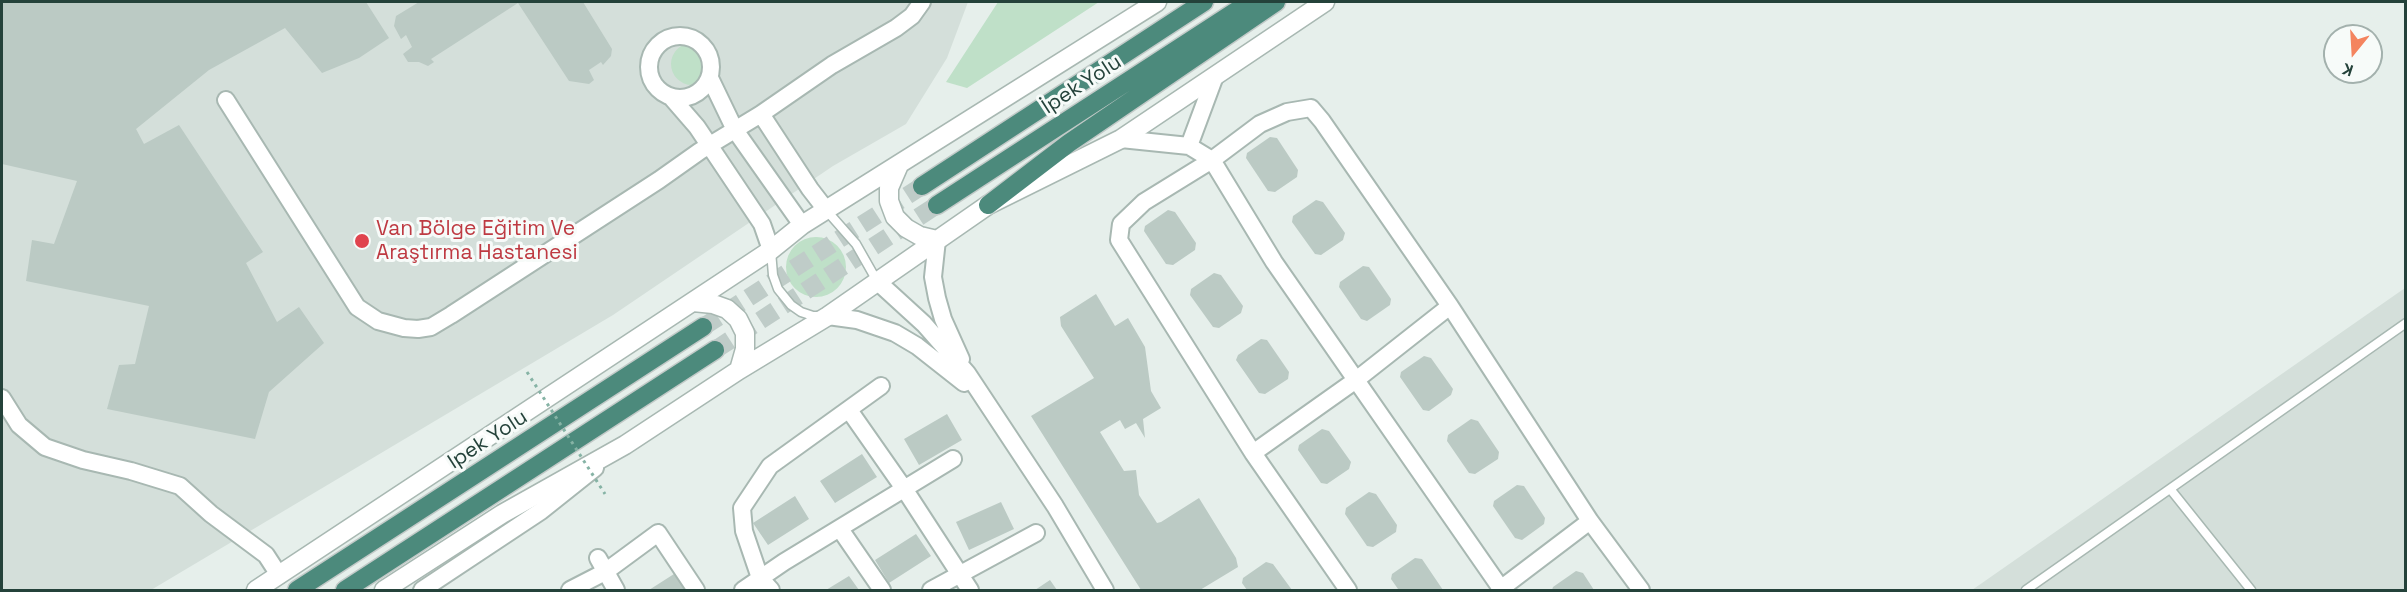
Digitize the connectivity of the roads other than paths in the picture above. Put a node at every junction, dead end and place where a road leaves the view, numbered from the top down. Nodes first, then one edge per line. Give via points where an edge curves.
1 (922, 2) edge
2 (1157, 2) edge
3 (1204, 2) edge
4 (1250, 2) edge
5 (1276, 2) edge
6 (1325, 2) edge
7 (1215, 76) junction
8 (710, 78) junction
9 (671, 97) junction
10 (226, 100) dead end
11 (761, 114) junction
12 (735, 130) junction
13 (1121, 139) junction
14 (711, 146) junction
15 (1189, 146) junction
16 (1212, 160) junction
17 (900, 163) junction
18 (922, 186) tunnel mouth
19 (937, 205) tunnel mouth
20 (988, 205) junction
21 (827, 211) junction
22 (802, 225) junction
23 (937, 240) junction
24 (771, 250) junction
25 (878, 282) junction
26 (693, 302) junction
27 (1450, 306) junction
28 (828, 316) junction
29 (2406, 323) edge
30 (703, 327) tunnel mouth
31 (715, 350) tunnel mouth
32 (739, 370) junction
33 (968, 373) junction
34 (1356, 380) junction
35 (882, 386) dead end
36 (2, 398) edge
37 (987, 404) junction
38 (849, 410) junction
39 (625, 445) junction
40 (1253, 453) junction
41 (953, 459) dead end
42 (905, 490) junction
43 (2171, 490) junction
44 (1590, 520) junction
45 (840, 529) junction
46 (1036, 532) dead end
47 (602, 565) junction
48 (960, 574) junction
49 (279, 575) junction
50 (765, 584) edge
51 (1501, 590) edge
52 (256, 591) edge
53 (297, 591) edge
54 (345, 591) edge
55 (384, 591) edge
56 (422, 591) edge
57 (570, 591) edge
58 (616, 591) edge
59 (696, 591) edge
60 (743, 591) edge
61 (882, 591) edge
62 (931, 591) edge
63 (970, 591) edge
64 (1105, 591) edge
65 (1348, 591) edge
66 (1641, 591) edge
67 (2026, 591) edge
68 (2252, 591) edge

1 - 11 street via 912,16
2 - 17 street
3 - 18 highway, İpek Yolu
4 - 19 highway, İpek Yolu
5 - 20 highway via 1069,143
6 - 7 street
7 - 13 street
7 - 15 street
8 - 9 street via 697,93
8 - 9 street via 711,59 699,42 678,36 668,38 652,53 649,74 660,92
8 - 12 street
9 - 14 street
10 - 14 street via 357,307 378,321 404,328 430,327 451,315
11 - 12 street
11 - 21 street
12 - 14 street
12 - 22 street
13 - 15 street
13 - 20 street
14 - 24 street via 762,224
15 - 16 street
16 - 27 street via 1260,124 1287,112 1311,108
16 - 34 street via 1274,262
16 - 40 street via 1144,202 1121,224 1119,240
17 - 21 street
17 - 23 street via 889,188 895,217 920,236
20 - 23 street
21 - 22 street
21 - 25 lane via 855,244
22 - 24 street
23 - 25 street
23 - 33 street via 933,277 937,298
24 - 26 street
24 - 28 lane via 778,289 791,305 813,316
25 - 28 street
25 - 33 street via 924,324
26 - 32 street via 727,309 738,319 745,333
26 - 49 street
27 - 34 street
27 - 44 street
28 - 32 street
28 - 37 street via 857,320 895,333 948,368
29 - 43 lane
30 - 53 highway, Ipek Yolu
31 - 54 highway
32 - 39 street
33 - 37 street
34 - 40 street
34 - 51 street
35 - 38 street
36 - 49 street via 19,425 45,447 180,486 266,555
37 - 64 street via 1055,506
38 - 42 street
38 - 50 street via 770,466 742,507 744,531
39 - 55 street via 502,514
39 - 56 street via 541,511
40 - 65 street
41 - 42 street
42 - 45 street
42 - 48 street
43 - 67 lane
43 - 68 lane
44 - 51 street
44 - 66 street
45 - 50 street
45 - 61 street
46 - 48 street
47 - 57 street
47 - 58 street
47 - 59 street via 658,533
48 - 62 street
48 - 63 street
49 - 52 street
50 - 60 street

